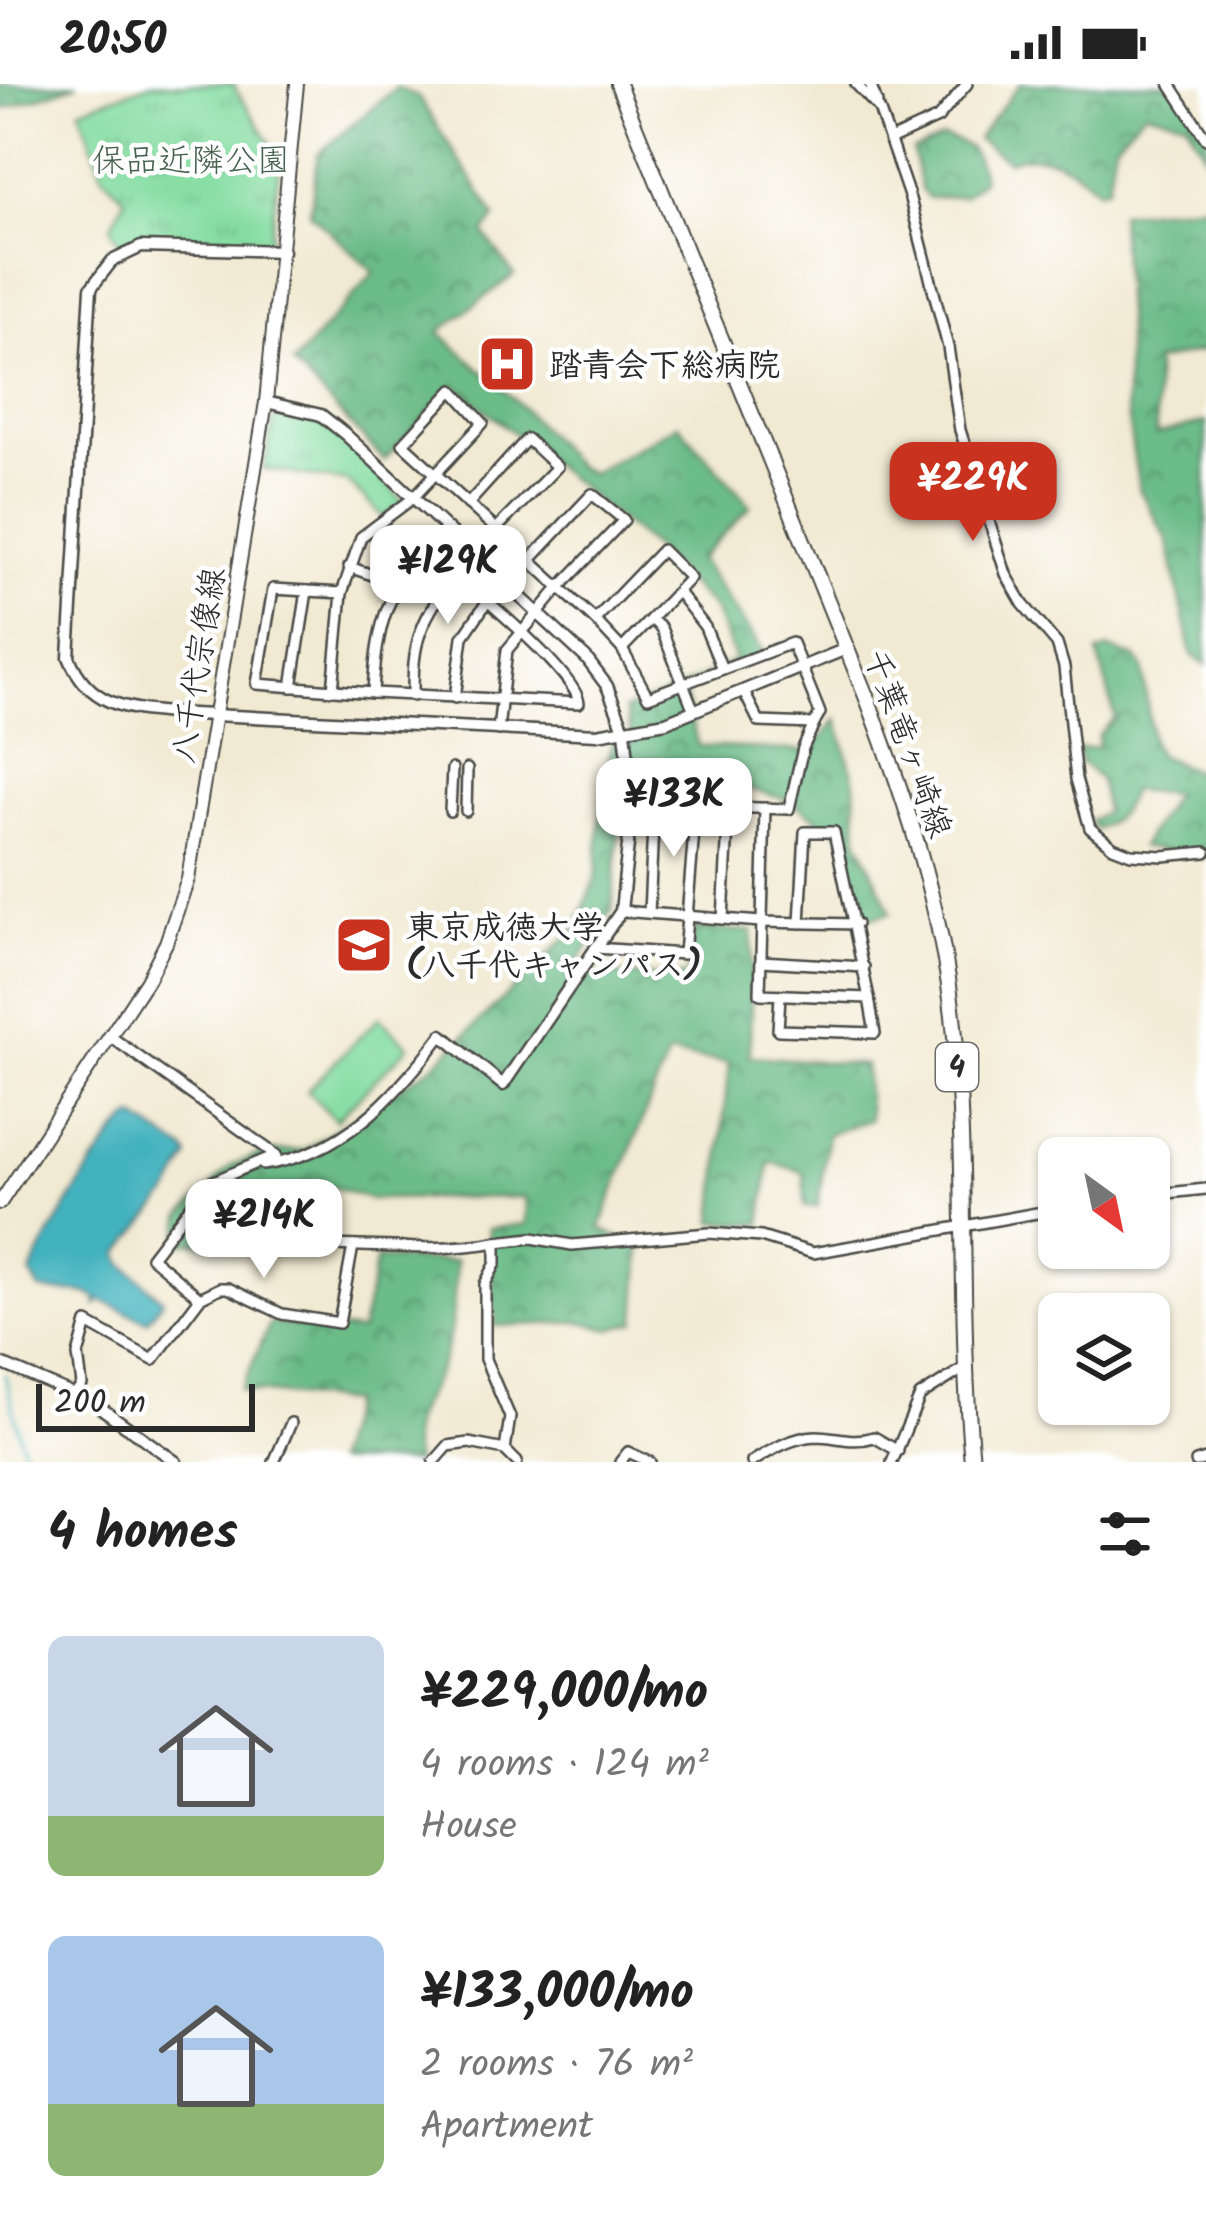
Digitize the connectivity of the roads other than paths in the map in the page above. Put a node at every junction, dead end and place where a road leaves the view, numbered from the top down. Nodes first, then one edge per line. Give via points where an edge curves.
1 (297, 84) edge
2 (618, 84) edge
3 (856, 84) edge
4 (870, 84) edge
5 (967, 84) edge
6 (1170, 84) edge
7 (879, 109) junction
8 (892, 139) junction
9 (1206, 139) edge
10 (283, 251) junction
11 (266, 402) junction
12 (434, 474) junction
13 (412, 499) junction
14 (468, 505) junction
15 (497, 531) junction
16 (476, 555) junction
17 (530, 560) junction
18 (349, 567) junction
19 (456, 573) junction
20 (399, 584) junction
21 (560, 587) junction
22 (307, 591) junction
23 (678, 592) junction
24 (342, 593) junction
25 (487, 602) junction
26 (536, 613) junction
27 (651, 619) junction
28 (595, 620) junction
29 (519, 633) junction
30 (622, 650) junction
31 (846, 650) junction
32 (722, 669) junction
33 (801, 669) junction
34 (685, 683) junction
35 (292, 687) junction
36 (333, 690) junction
37 (743, 692) junction
38 (373, 693) junction
39 (413, 696) junction
40 (455, 698) junction
41 (501, 701) junction
42 (694, 712) junction
43 (216, 714) junction
44 (814, 724) junction
45 (498, 730) junction
46 (625, 731) junction
47 (452, 769) dead end
48 (466, 769) dead end
49 (629, 804) junction
50 (654, 805) junction
51 (696, 806) junction
52 (729, 807) junction
53 (766, 808) junction
54 (450, 811) dead end
55 (466, 811) dead end
56 (1206, 855) edge
57 (621, 911) junction
58 (649, 913) junction
59 (686, 916) junction
60 (723, 919) junction
61 (761, 922) junction
62 (800, 923) junction
63 (856, 924) junction
64 (595, 948) junction
65 (760, 962) junction
66 (864, 967) junction
67 (780, 994) junction
68 (869, 998) junction
69 (442, 1035) joint
70 (111, 1037) junction
71 (249, 1167) junction
72 (1206, 1189) edge
73 (1170, 1193) edge
74 (0, 1203) edge
75 (1038, 1212) edge
76 (962, 1224) junction
77 (496, 1242) junction
78 (277, 1246) dead end
79 (353, 1246) junction
80 (200, 1298) junction
81 (0, 1363) edge
82 (966, 1366) junction
83 (77, 1393) junction
84 (94, 1402) joint
85 (291, 1424) dead end
86 (505, 1450) junction
87 (898, 1450) junction
88 (1206, 1459) edge
89 (176, 1462) edge
90 (274, 1462) edge
91 (434, 1462) edge
92 (517, 1462) edge
93 (620, 1462) edge
94 (650, 1462) edge
95 (752, 1462) edge
96 (892, 1462) edge
97 (972, 1462) edge
98 (1196, 1462) edge

1 - 10 main road, 八千代宗像線
2 - 31 main road, 千葉竜ヶ崎線 / 4
3 - 7 street
4 - 7 street
5 - 8 street via 938,118
6 - 9 street
7 - 8 street
8 - 56 street via 948,346 960,430 1006,574 1052,634 1064,667 1090,828 1131,854
10 - 11 main road, 八千代宗像線
10 - 43 street via 132,249 104,268 87,303 69,657 88,688 112,704
11 - 13 street via 329,420
11 - 43 main road, 八千代宗像線
12 - 12 street via 483,422 453,391 403,444
12 - 13 street
12 - 14 street
13 - 16 street
13 - 18 street via 361,537
14 - 15 street
14 - 15 street via 527,439 557,467
15 - 16 street
15 - 17 street
16 - 19 street
16 - 26 street
17 - 21 street
17 - 21 street via 592,494 624,520
18 - 20 street
18 - 24 street
19 - 20 street via 424,548
19 - 25 street
19 - 39 street via 422,629
20 - 38 street via 376,635
21 - 26 street
21 - 28 street
22 - 24 street
22 - 35 street
22 - 35 street via 273,589 256,684
23 - 27 street
23 - 28 street via 690,578 662,550
23 - 32 street via 705,627
24 - 36 street
25 - 29 street
25 - 40 street via 463,637
26 - 29 street
26 - 46 street via 596,669
27 - 30 street
27 - 34 street
28 - 30 street
29 - 41 street via 507,650
29 - 41 street via 558,666 579,704
30 - 34 street via 648,697
31 - 33 street
31 - 76 main road, 千葉竜ヶ崎線 / 4 via 901,790 937,918 957,1058
32 - 33 street via 792,643
32 - 34 street
33 - 37 street
33 - 44 street via 820,713
34 - 42 street
35 - 36 street
36 - 38 street
37 - 42 street
37 - 44 street via 759,722
38 - 39 street
39 - 40 street
40 - 41 street
41 - 45 street
42 - 46 street
43 - 45 street
43 - 70 main road, 八千代宗像線 via 182,903 158,962
44 - 53 street via 790,809
45 - 46 street
46 - 49 street
47 - 54 street
48 - 55 street
49 - 50 street
49 - 57 street
50 - 51 street
50 - 58 street
51 - 52 street
51 - 59 street
52 - 53 street
52 - 60 street
53 - 61 street
57 - 58 street
57 - 64 street
58 - 59 street
59 - 60 street
59 - 64 street via 684,954
60 - 61 street
61 - 62 street
61 - 65 street
62 - 63 street
62 - 63 street via 805,832 834,832
63 - 66 street
64 - 69 street via 503,1085
65 - 66 street
65 - 67 street via 760,994
66 - 68 street
67 - 68 street
67 - 68 street via 778,1030 875,1033
69 - 71 street via 396,1092 330,1145 298,1160
70 - 71 street via 276,1155
70 - 74 main road, 八千代宗像線
71 - 80 street via 207,1184 151,1257
72 - 73 street
75 - 76 street
76 - 77 street via 813,1253 709,1233 572,1245
76 - 82 main road, 千葉竜ヶ崎線 / 4
77 - 79 street
77 - 86 street via 485,1285 485,1359 510,1417
78 - 79 street
79 - 80 street via 339,1323 282,1314 228,1288
80 - 83 street via 153,1360 87,1323
81 - 83 street
82 - 87 street via 920,1396
82 - 97 main road, 千葉竜ヶ崎線 / 4
83 - 84 street
84 - 89 street
85 - 90 street
86 - 91 street via 448,1446
86 - 92 street
87 - 95 street via 874,1437 818,1436
87 - 96 street
88 - 98 street
93 - 94 street via 628,1451

